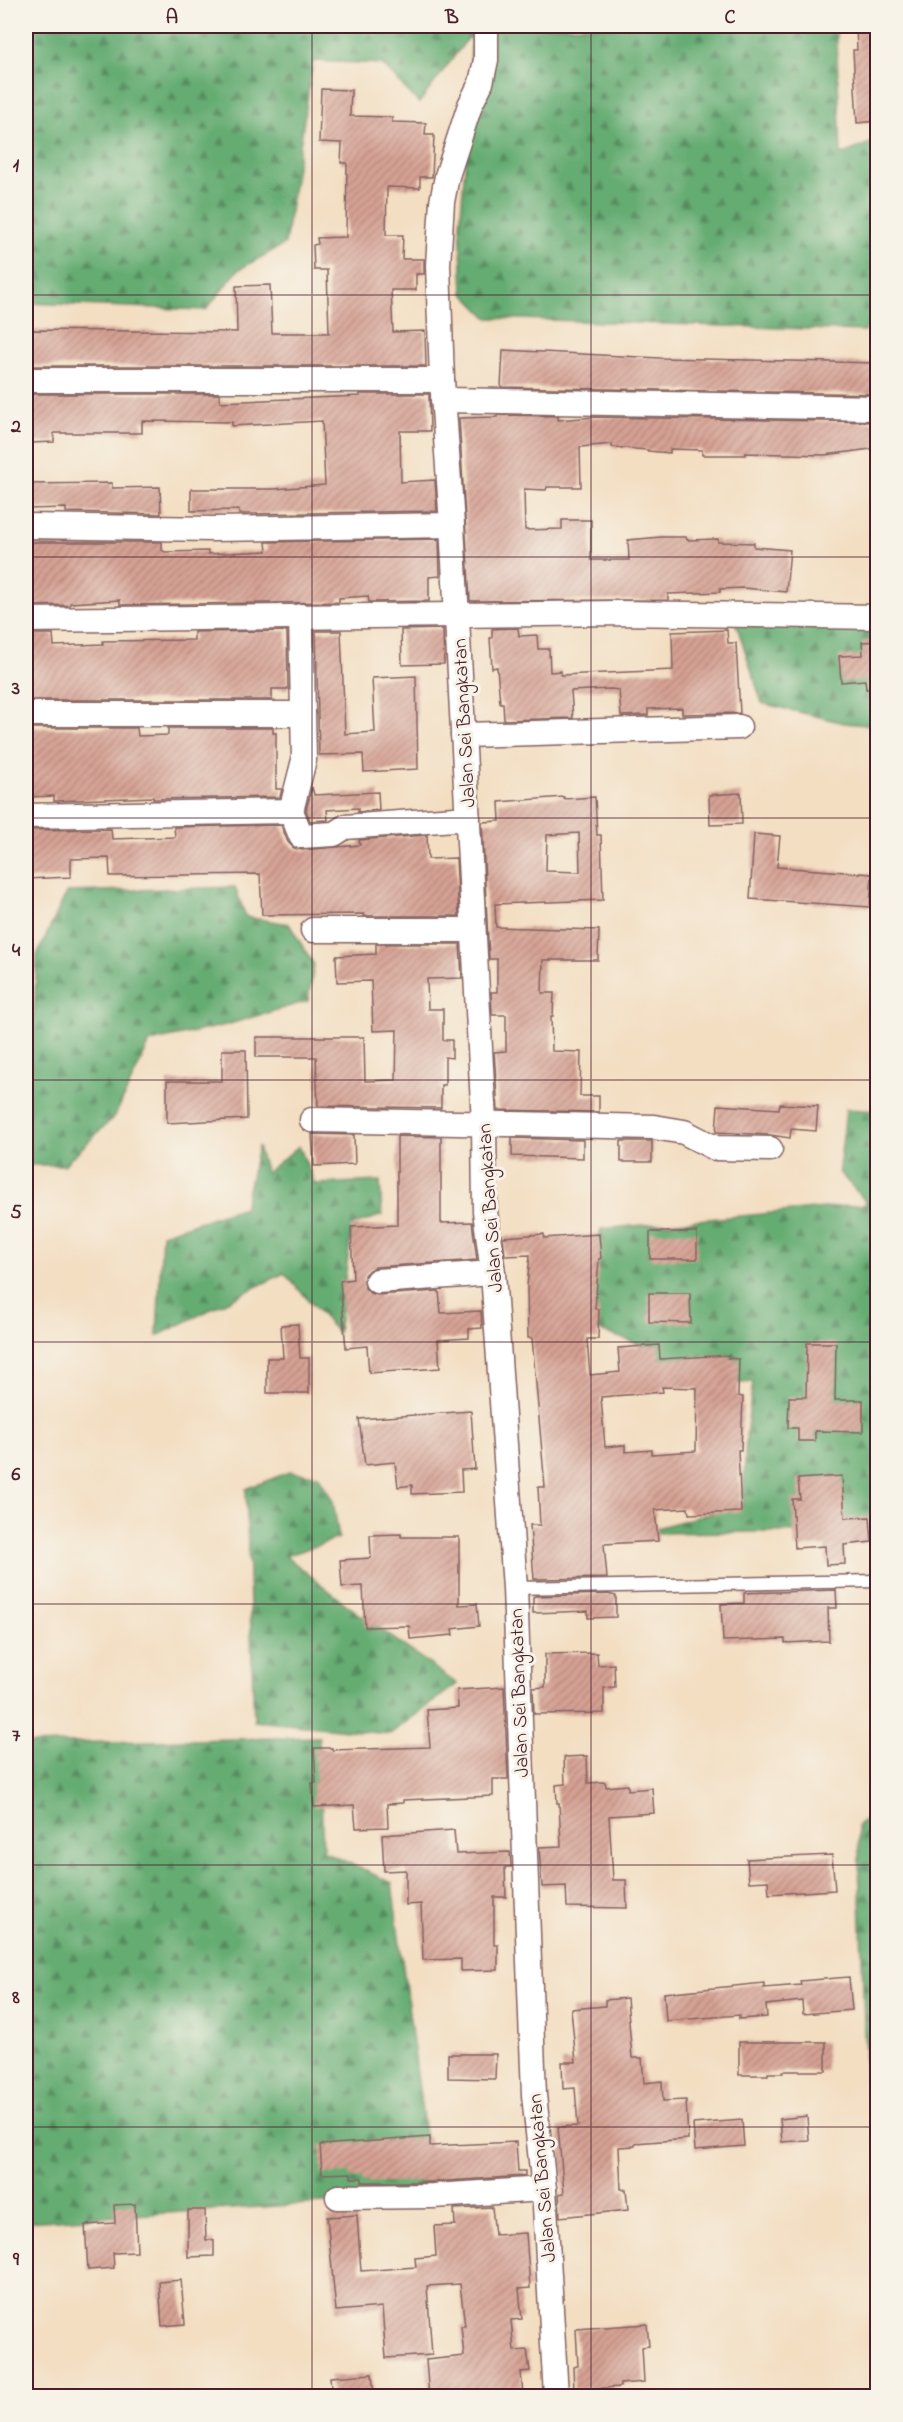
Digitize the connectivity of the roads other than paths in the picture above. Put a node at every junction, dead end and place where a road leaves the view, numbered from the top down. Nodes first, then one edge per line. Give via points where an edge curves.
1 (486, 26) edge
2 (26, 380) edge
3 (442, 390) junction
4 (878, 408) edge
5 (452, 525) junction
6 (26, 526) edge
7 (456, 614) junction
8 (301, 616) junction
9 (878, 617) edge
10 (26, 620) edge
11 (26, 714) edge
12 (303, 714) junction
13 (739, 727) dead end
14 (464, 735) junction
15 (291, 811) junction
16 (26, 816) edge
17 (468, 818) junction
18 (313, 930) dead end
19 (473, 930) junction
20 (312, 1120) dead end
21 (483, 1123) junction
22 (770, 1149) dead end
23 (493, 1273) junction
24 (377, 1281) dead end
25 (878, 1581) edge
26 (514, 1588) junction
27 (544, 2189) junction
28 (338, 2197) dead end
29 (556, 2397) edge

1 - 3 street, Jalan Sei Bangkatan via 481,83 470,105 442,202 438,265
2 - 3 street
3 - 4 street
3 - 5 street, Jalan Sei Bangkatan
5 - 6 street via 213,529
5 - 7 street, Jalan Sei Bangkatan
7 - 8 street
7 - 9 street
7 - 14 street, Jalan Sei Bangkatan
8 - 10 street
8 - 12 street
11 - 12 street
12 - 15 street via 304,760
13 - 14 street
14 - 17 street, Jalan Sei Bangkatan
15 - 16 street
15 - 17 street via 301,836 334,834 345,827
17 - 19 street, Jalan Sei Bangkatan
18 - 19 street
19 - 21 street, Jalan Sei Bangkatan
20 - 21 street
21 - 22 street via 654,1127 684,1132 715,1148
21 - 23 street, Jalan Sei Bangkatan via 484,1202
23 - 24 street
23 - 26 street, Jalan Sei Bangkatan
25 - 26 lane
26 - 27 street, Jalan Sei Bangkatan via 533,2072
27 - 28 street
27 - 29 street, Jalan Sei Bangkatan

